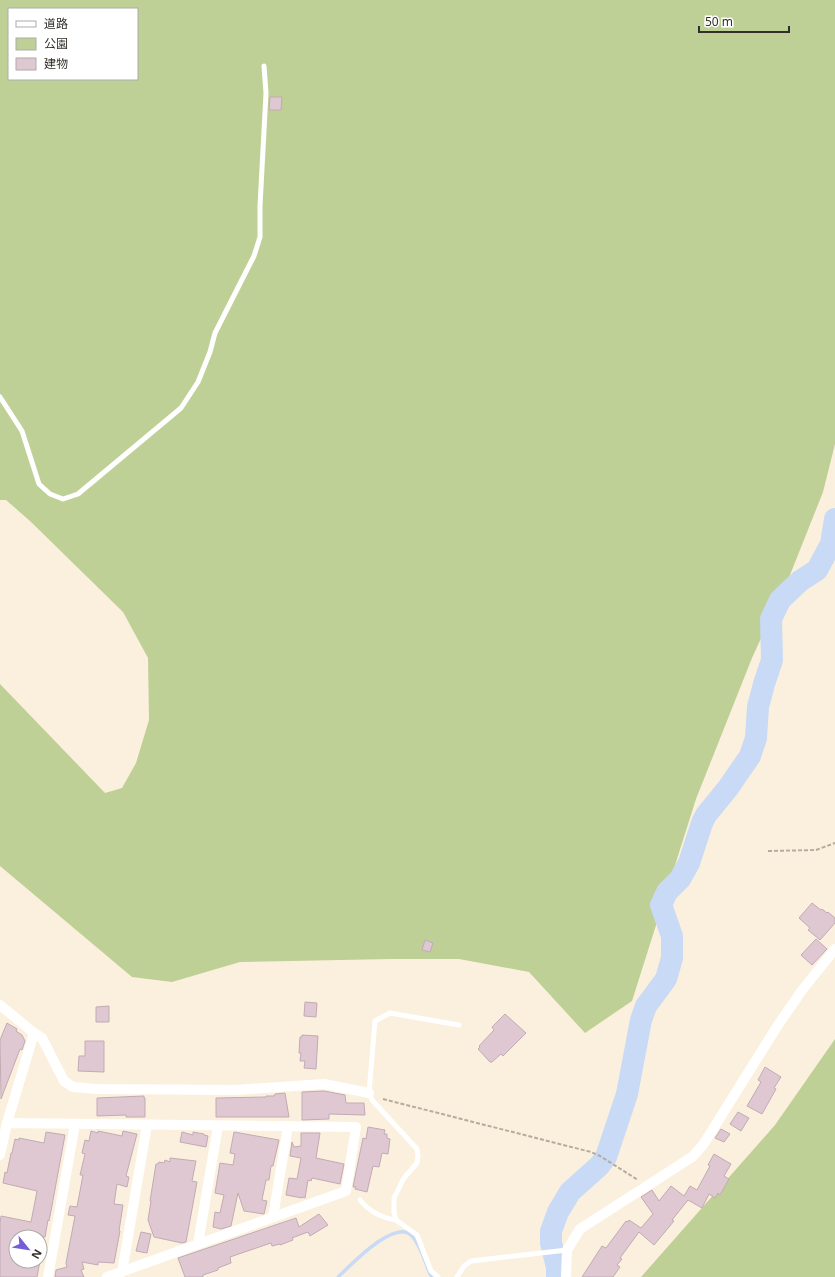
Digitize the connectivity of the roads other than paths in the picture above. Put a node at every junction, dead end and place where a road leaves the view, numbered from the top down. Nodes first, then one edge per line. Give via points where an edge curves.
1 (264, 66) dead end
2 (0, 397) edge
3 (835, 949) edge
4 (0, 1005) edge
5 (459, 1025) dead end
6 (34, 1033) junction
7 (369, 1093) junction
8 (7, 1123) junction
9 (75, 1124) junction
10 (147, 1125) junction
11 (218, 1126) junction
12 (288, 1126) junction
13 (0, 1155) edge
14 (360, 1200) dead end
15 (273, 1217) junction
16 (396, 1220) junction
17 (198, 1244) junction
18 (562, 1250) junction
19 (122, 1272) junction
20 (48, 1277) edge
21 (107, 1277) edge
22 (438, 1277) edge
23 (457, 1277) edge
24 (566, 1277) edge

1 - 2 lane via 266,93 260,236 254,256 215,333 198,382 181,408 78,494 63,499 50,494 39,484 22,431
3 - 18 street via 778,1025 703,1145 692,1157 580,1229
4 - 6 street
5 - 7 lane via 390,1013 376,1021
6 - 7 street via 42,1038 64,1080 73,1087 96,1090 235,1090 324,1084
6 - 8 street
7 - 16 lane via 372,1100 417,1149 417,1163 404,1178 394,1198
8 - 9 street
8 - 13 street
9 - 10 street
9 - 20 street
10 - 11 street
10 - 19 street
11 - 12 street
11 - 17 street
12 - 15 street
12 - 15 street via 356,1127 346,1191
14 - 16 lane via 366,1207 386,1219
15 - 17 street
16 - 22 lane via 417,1235 431,1271
17 - 19 street
18 - 23 lane via 471,1261
18 - 24 street
19 - 21 street

